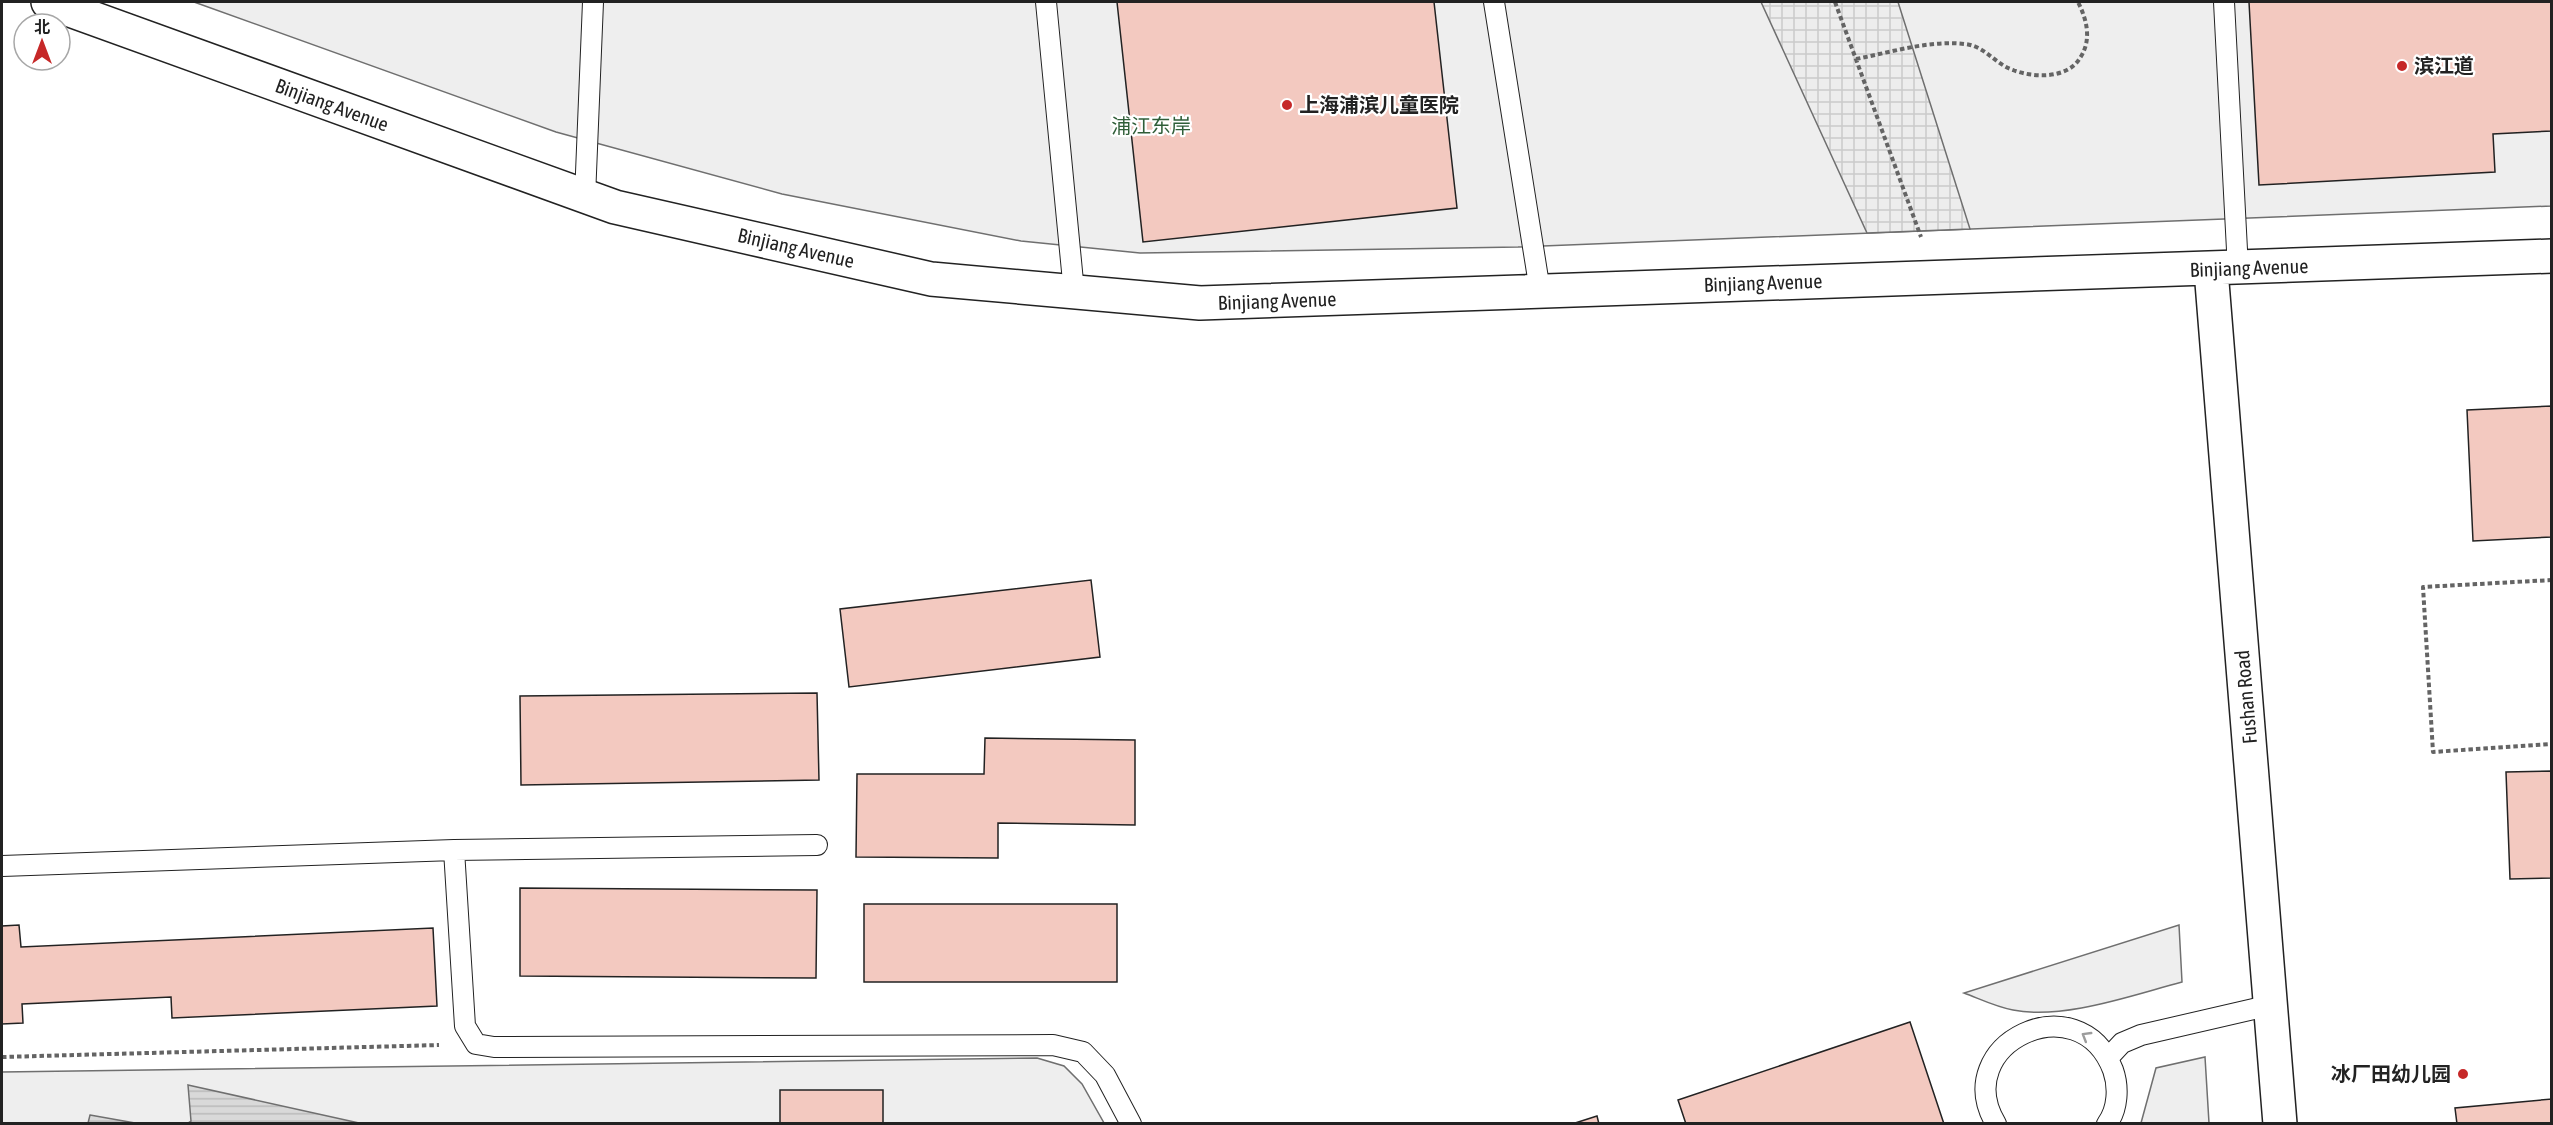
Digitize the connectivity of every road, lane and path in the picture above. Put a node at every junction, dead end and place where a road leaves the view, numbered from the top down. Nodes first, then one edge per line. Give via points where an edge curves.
1 (48, 2) edge
2 (593, 2) edge
3 (1046, 2) edge
4 (1494, 2) edge
5 (1835, 2) edge
6 (2078, 2) edge
7 (2224, 2) edge
8 (1856, 59) junction
9 (585, 196) junction
10 (2552, 256) edge
11 (2224, 269) junction
12 (1936, 278) junction
13 (1540, 291) junction
14 (1074, 292) junction
15 (2552, 580) edge
16 (2552, 744) edge
17 (817, 845) dead end
18 (454, 850) junction
19 (2, 866) edge
20 (2271, 1005) junction
21 (476, 1044) junction
22 (2, 1057) edge
23 (2108, 1058) junction
24 (634, 1124) edge
25 (644, 1124) edge
26 (1131, 1124) edge
27 (1996, 1124) edge
28 (2108, 1124) edge
29 (2280, 1124) edge

1 - 9 street, Binjiang Avenue
2 - 9 lane
3 - 14 lane
4 - 13 lane
5 - 8 path
6 - 8 path via 2086,20 2085,49 2069,70 2057,74 2013,70 1987,51 1968,44 1940,42
7 - 11 lane
8 - 12 path
9 - 14 street, Binjiang Avenue via 615,207 931,279
10 - 11 street, Binjiang Avenue
11 - 12 street, Binjiang Avenue
11 - 20 street, Fushan Road
12 - 13 street, Binjiang Avenue
13 - 14 street, Binjiang Avenue via 1200,303
15 - 16 path via 2423,587 2433,752
17 - 18 lane
18 - 19 lane
18 - 21 lane via 465,1026
20 - 23 lane via 2141,1035 2122,1043
20 - 29 street, Fushan Road
21 - 22 path
21 - 26 lane via 1053,1045 1083,1052 1105,1075
23 -> 27 lane via 2095,1042 2077,1031 2056,1026 2035,1028 2015,1037 1999,1052 1989,1071 1986,1093
23 - 28 lane via 2116,1078 2117,1099
24 - 25 path

